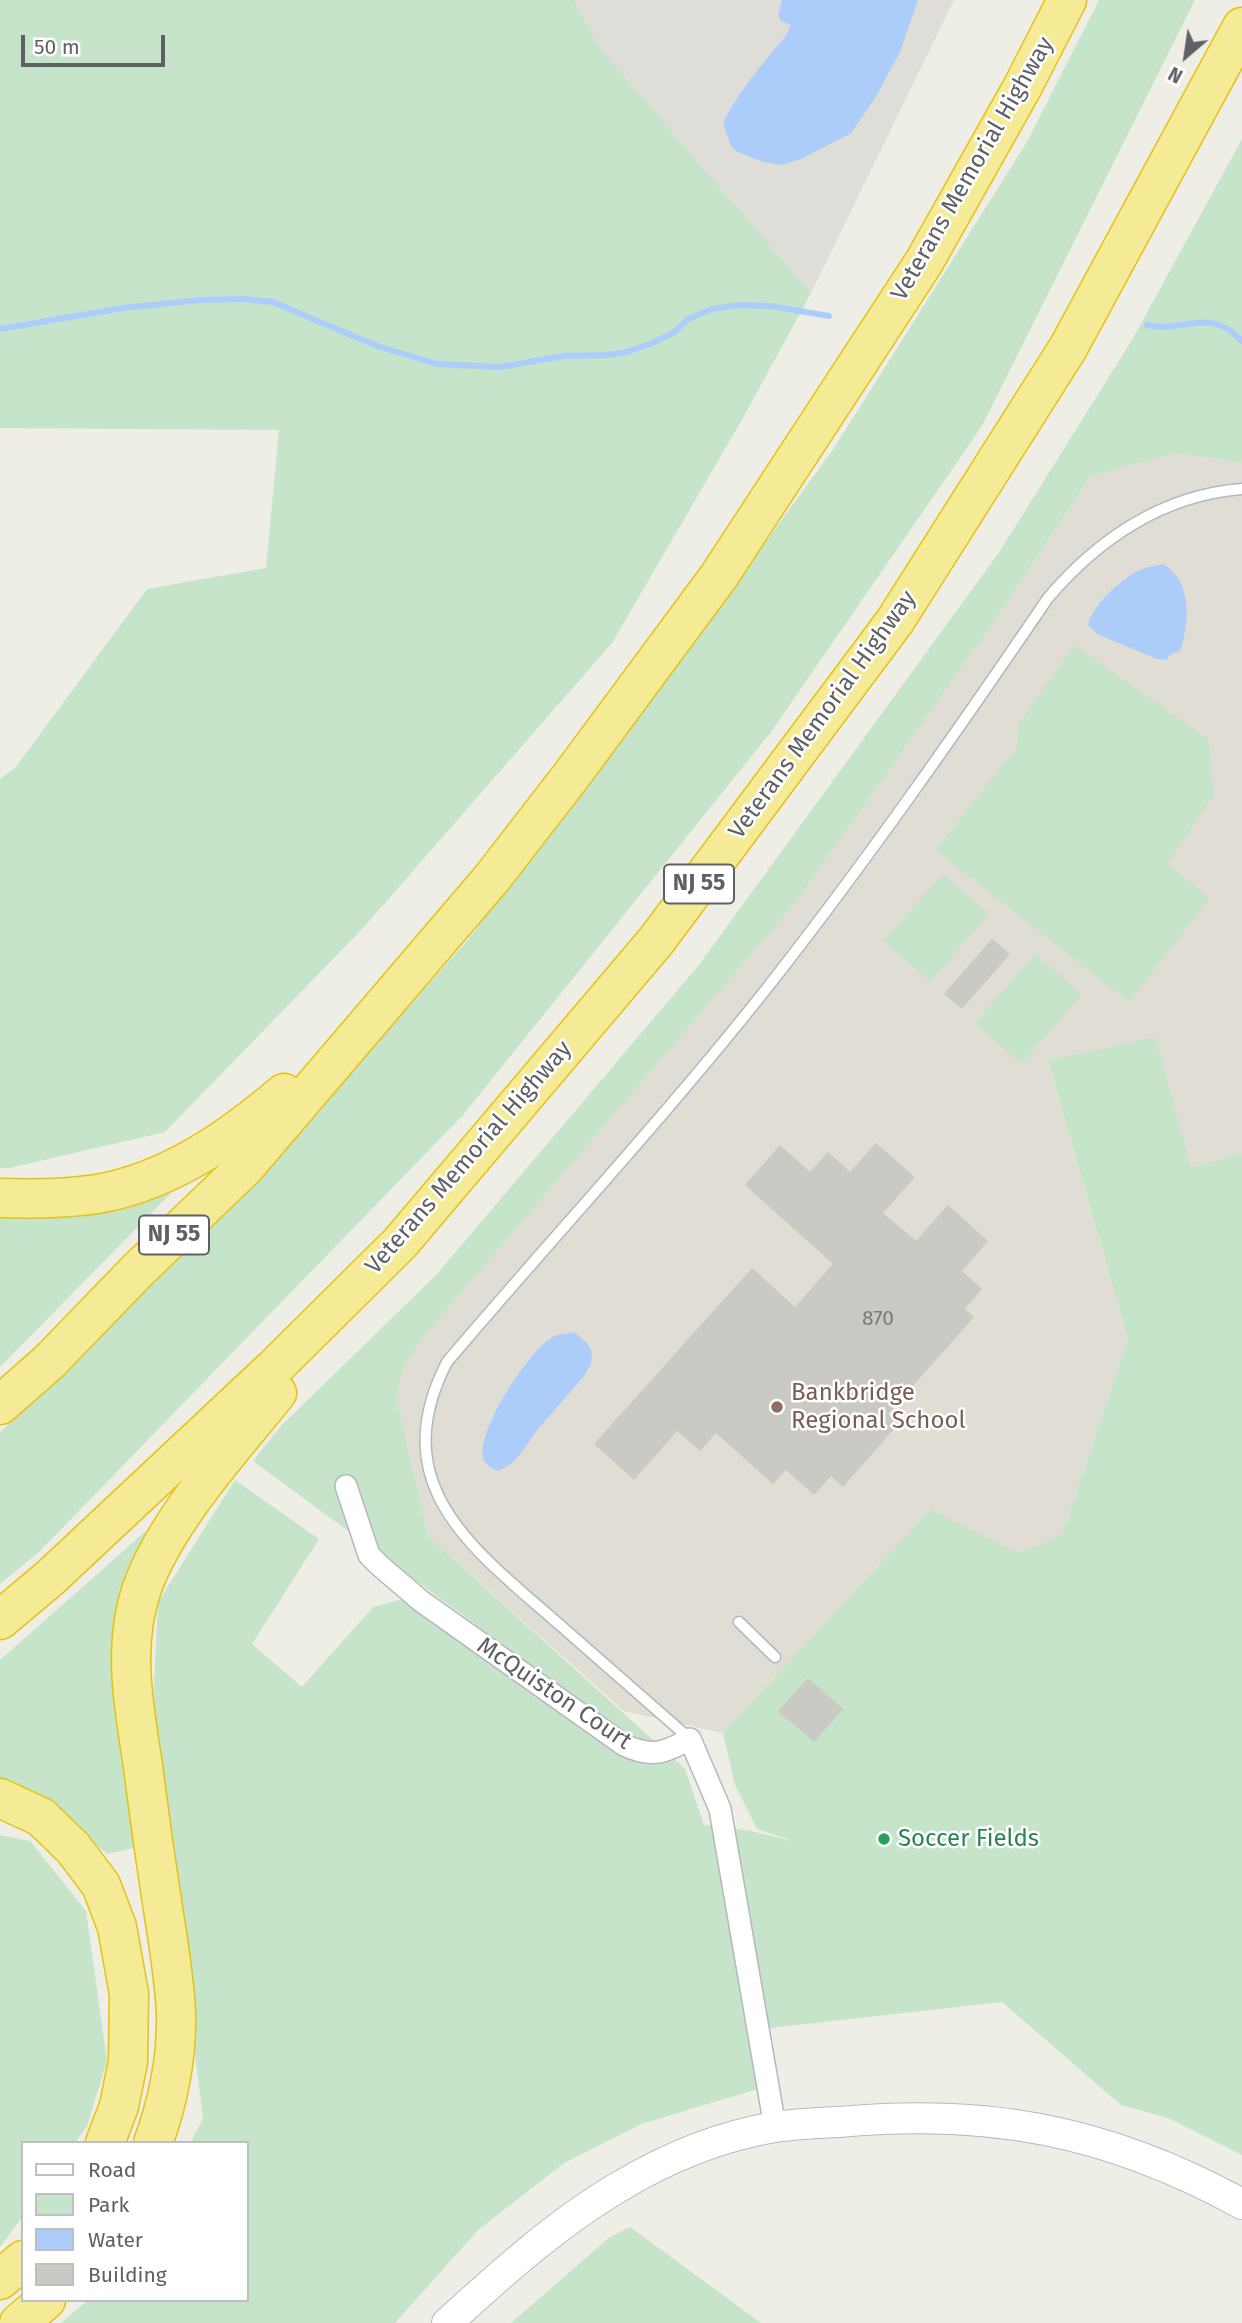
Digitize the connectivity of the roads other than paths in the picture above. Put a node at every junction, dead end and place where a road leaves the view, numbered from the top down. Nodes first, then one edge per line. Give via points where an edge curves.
1 (1067, 0) edge
2 (1242, 27) edge
3 (1242, 489) edge
4 (340, 1056) junction
5 (0, 1198) edge
6 (320, 1323) junction
7 (0, 1405) edge
8 (346, 1486) dead end
9 (0, 1620) edge
10 (739, 1622) dead end
11 (775, 1657) dead end
12 (690, 1739) junction
13 (0, 1798) edge
14 (775, 2127) junction
15 (106, 2141) edge
16 (154, 2141) edge
17 (1242, 2204) edge
18 (21, 2262) edge
19 (0, 2280) edge
20 (45, 2302) edge
21 (19, 2323) edge
22 (447, 2323) edge

1 - 4 highway, Veterans Memorial Highway / NJ 55 via 924,262 719,576 492,878
2 - 6 highway, Veterans Memorial Highway / NJ 55 via 1074,337 895,621 656,941 400,1243
3 - 12 lane via 1156,512 1101,545 1068,574 904,806 768,987 447,1362 435,1386 425,1453 434,1487 454,1523 489,1563
4 - 5 highway via 315,1065 245,1126 208,1151 162,1173 98,1194
4 - 7 highway, Veterans Memorial Highway / NJ 55 via 246,1166
6 - 9 highway, Veterans Memorial Highway / NJ 55
6 - 16 highway via 313,1349 173,1527 151,1567 136,1610 132,1678 176,2015 169,2083
8 - 12 street, McQuiston Court via 369,1555 421,1601 624,1745 640,1753 656,1752
10 - 11 lane
12 - 14 street via 720,1809
13 - 15 highway via 41,1817 74,1849 101,1885 117,1927 129,1994 129,2051 122,2096
14 - 17 street via 884,2117 991,2120 1077,2136 1128,2152
14 - 22 street via 698,2149 617,2188 514,2263
18 - 19 highway
20 - 21 highway

